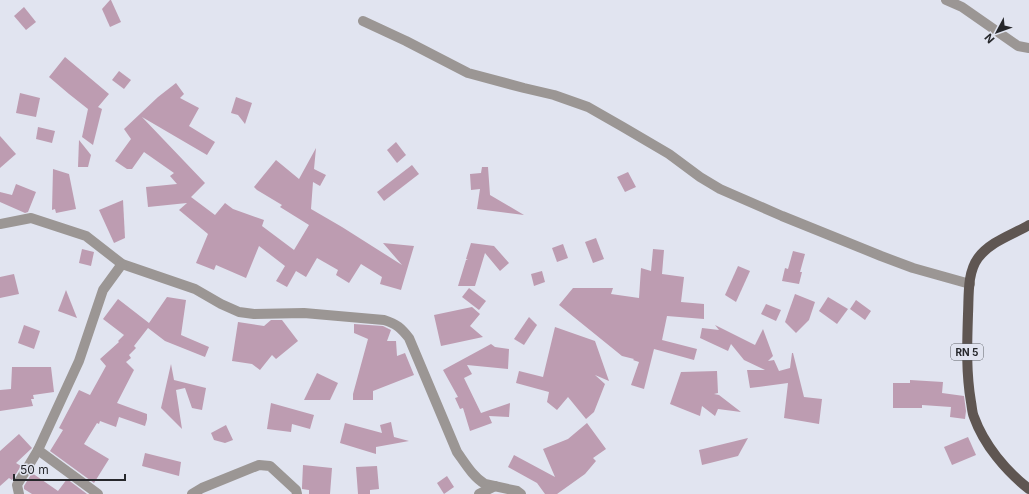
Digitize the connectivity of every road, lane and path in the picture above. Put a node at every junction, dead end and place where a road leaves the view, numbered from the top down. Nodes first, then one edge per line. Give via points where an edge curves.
1 (946, 0) edge
2 (362, 21) dead end
3 (1029, 48) edge
4 (0, 224) edge
5 (1029, 226) edge
6 (122, 264) junction
7 (970, 284) junction
8 (38, 450) junction
9 (495, 486) junction
10 (1029, 489) edge
11 (19, 494) edge
12 (98, 494) edge
13 (192, 494) edge
14 (297, 494) edge
15 (479, 494) edge
16 (521, 494) edge

1 - 3 street via 962,7 1018,46
2 - 7 street via 468,72 554,95 588,108 669,154 720,189 782,216 913,268
4 - 6 street via 31,218 86,236
5 - 7 main road, RN 5 via 988,247 978,258 971,272
6 - 8 street via 103,290 79,361
6 - 9 street via 195,289 239,312 304,312 394,323 401,328 414,347 457,452 480,481
7 - 10 main road, RN 5 via 967,352 974,417 989,446 1015,478
8 - 11 street via 17,485
8 - 12 street
9 - 15 street
9 - 16 street
13 - 14 street via 259,465 270,466 296,490

